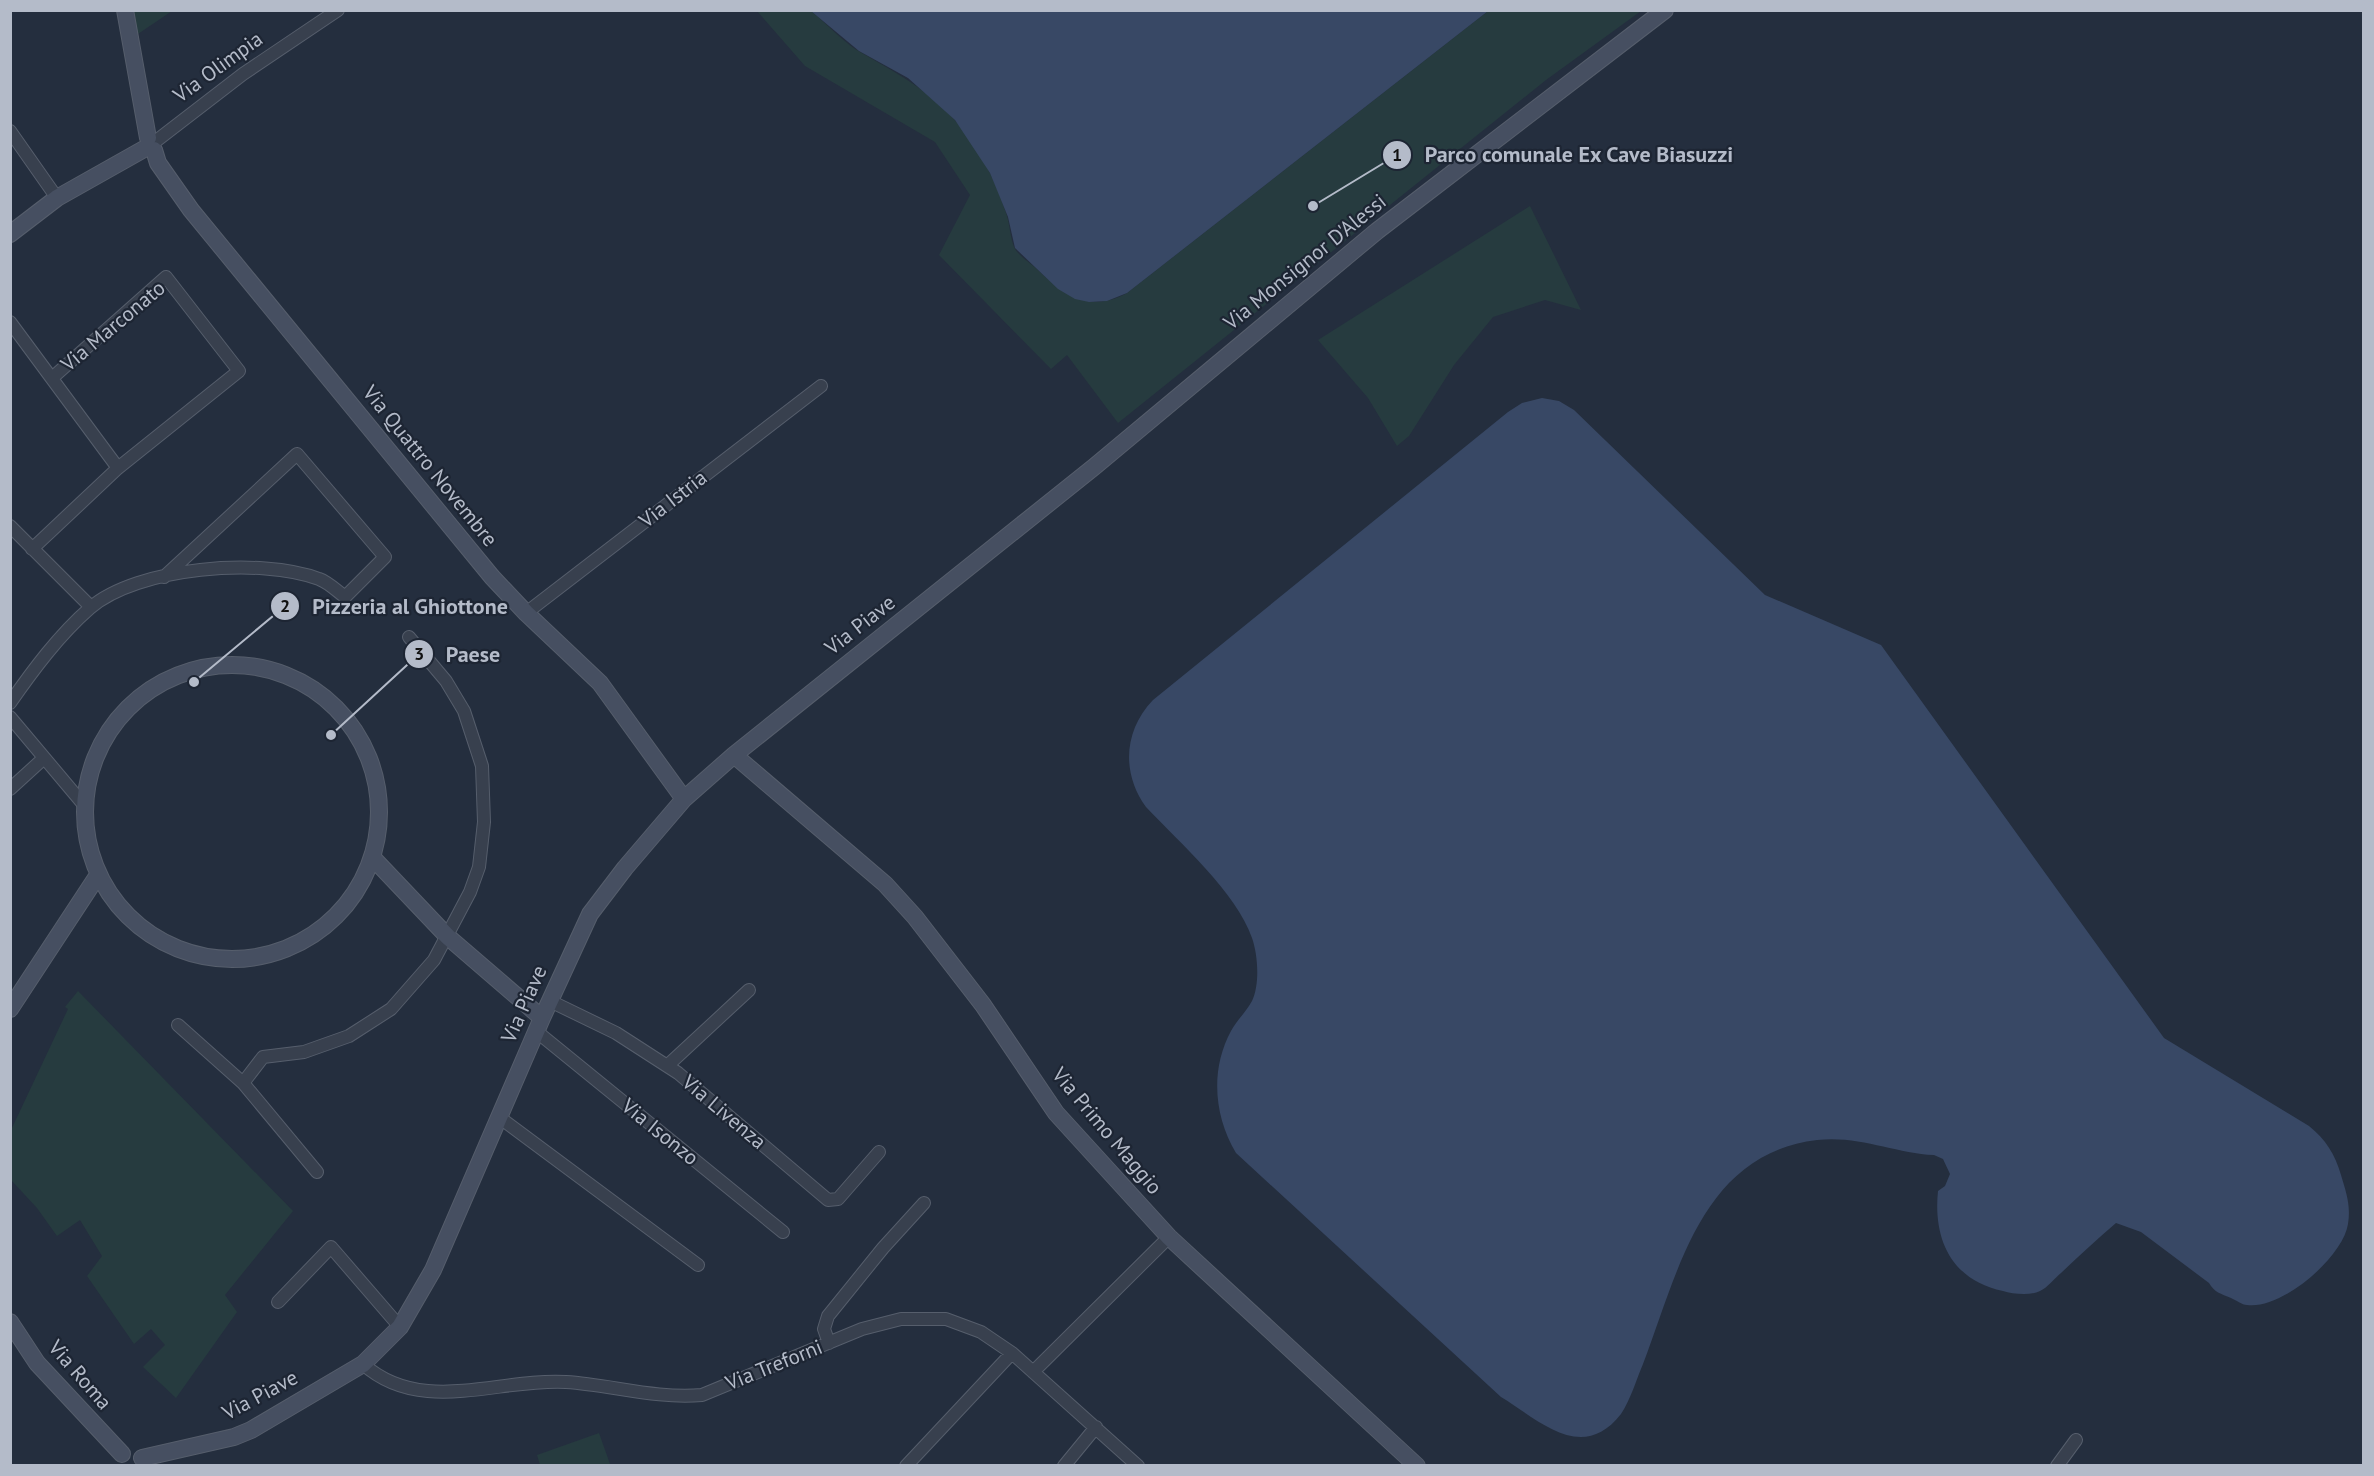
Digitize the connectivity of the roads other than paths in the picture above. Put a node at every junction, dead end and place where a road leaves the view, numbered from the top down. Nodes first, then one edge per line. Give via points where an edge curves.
1 (125, 10) edge
2 (338, 10) edge
3 (1665, 10) edge
4 (10, 131) edge
5 (150, 145) junction
6 (57, 198) junction
7 (10, 234) edge
8 (10, 322) edge
9 (52, 378) junction
10 (821, 386) dead end
11 (118, 468) junction
12 (10, 526) edge
13 (32, 549) junction
14 (981, 557) joint
15 (164, 577) junction
16 (91, 607) junction
17 (526, 613) junction
18 (409, 637) dead end
19 (10, 703) edge
20 (10, 717) edge
21 (734, 755) junction
22 (44, 758) junction
23 (10, 789) edge
24 (684, 799) junction
25 (84, 805) junction
26 (372, 858) junction
27 (98, 875) junction
28 (448, 937) junction
29 (749, 990) dead end
30 (550, 1001) junction
31 (10, 1009) edge
32 (178, 1024) dead end
33 (539, 1025) junction
34 (667, 1066) junction
35 (243, 1083) junction
36 (499, 1117) junction
37 (879, 1152) dead end
38 (317, 1172) dead end
39 (924, 1203) dead end
40 (783, 1232) dead end
41 (1169, 1237) junction
42 (698, 1264) dead end
43 (278, 1302) dead end
44 (10, 1322) edge
45 (400, 1327) junction
46 (829, 1343) junction
47 (1012, 1353) junction
48 (363, 1364) junction
49 (1033, 1372) junction
50 (1096, 1427) junction
51 (2076, 1440) dead end
52 (122, 1460) edge
53 (141, 1462) edge
54 (906, 1466) edge
55 (1064, 1466) edge
56 (1138, 1466) edge
57 (1417, 1466) edge
58 (2057, 1466) edge

1 - 5 main road, Via Quattro Novembre
2 - 5 street, Via Olimpia via 243,74
3 - 14 main road, Via Monsignor D'Alessi via 1377,231
4 - 6 street
5 - 6 main road, Via Olimpia
5 - 17 main road, Via Quattro Novembre via 191,210 492,577
6 - 7 main road, Via Olimpia
8 - 9 street
9 - 11 street
9 - 11 street, Via Marconato via 166,277 240,370
10 - 17 street, Via Istria
11 - 13 street
12 - 13 street
13 - 16 street
14 - 21 main road, Via Piave
15 - 15 street via 226,567 276,569 320,579 345,597 385,557 297,454
15 - 16 street via 144,580
16 - 19 street
17 - 24 main road, Via Quattro Novembre via 600,683
18 - 28 street via 446,681 464,711 482,766 484,822 479,867
20 - 22 street
21 - 24 main road, Via Piave
21 - 41 main road, Via Primo Maggio via 885,884 915,917 983,1005 1056,1113
22 - 23 street
22 - 25 street
24 - 30 main road, Via Piave via 590,914
25 - 26 main road via 100,746 125,711 145,693 192,670 218,666 262,669 296,680 318,693 355,731 373,771 379,805
25 - 27 main road via 90,853
26 - 27 main road via 359,886 340,912 316,933 288,948 257,957 225,959 194,954 164,943 122,910
26 - 28 main road
27 - 31 main road
28 - 33 main road
28 - 35 street via 434,960 391,1009 349,1036 304,1052 263,1058
29 - 34 street
30 - 33 main road, Via Piave
30 - 34 street, Via Livenza via 616,1033
32 - 35 street
33 - 36 main road, Via Piave
33 - 40 street, Via Isonzo
34 - 37 street, Via Livenza via 828,1200 838,1199
35 - 38 street
36 - 42 street
36 - 45 main road, Via Piave via 433,1270
39 - 46 street via 828,1316 824,1329
41 - 49 street
41 - 57 main road, Via Primo Maggio
43 - 45 street via 331,1247
44 - 52 main road, Via Roma via 37,1363
45 - 48 main road, Via Piave
46 - 47 street, Via Treforni via 881,1323 924,1318 967,1325
46 - 48 street, Via Treforni via 702,1395 679,1397 565,1382 438,1392 395,1385
47 - 49 street, Via Treforni
47 - 54 street
48 - 53 main road, Via Piave via 234,1437
49 - 50 street, Via Treforni
50 - 55 street
50 - 56 street, Via Treforni
51 - 58 street
52 - 53 main road, Via Roma via 127,1449 134,1449

